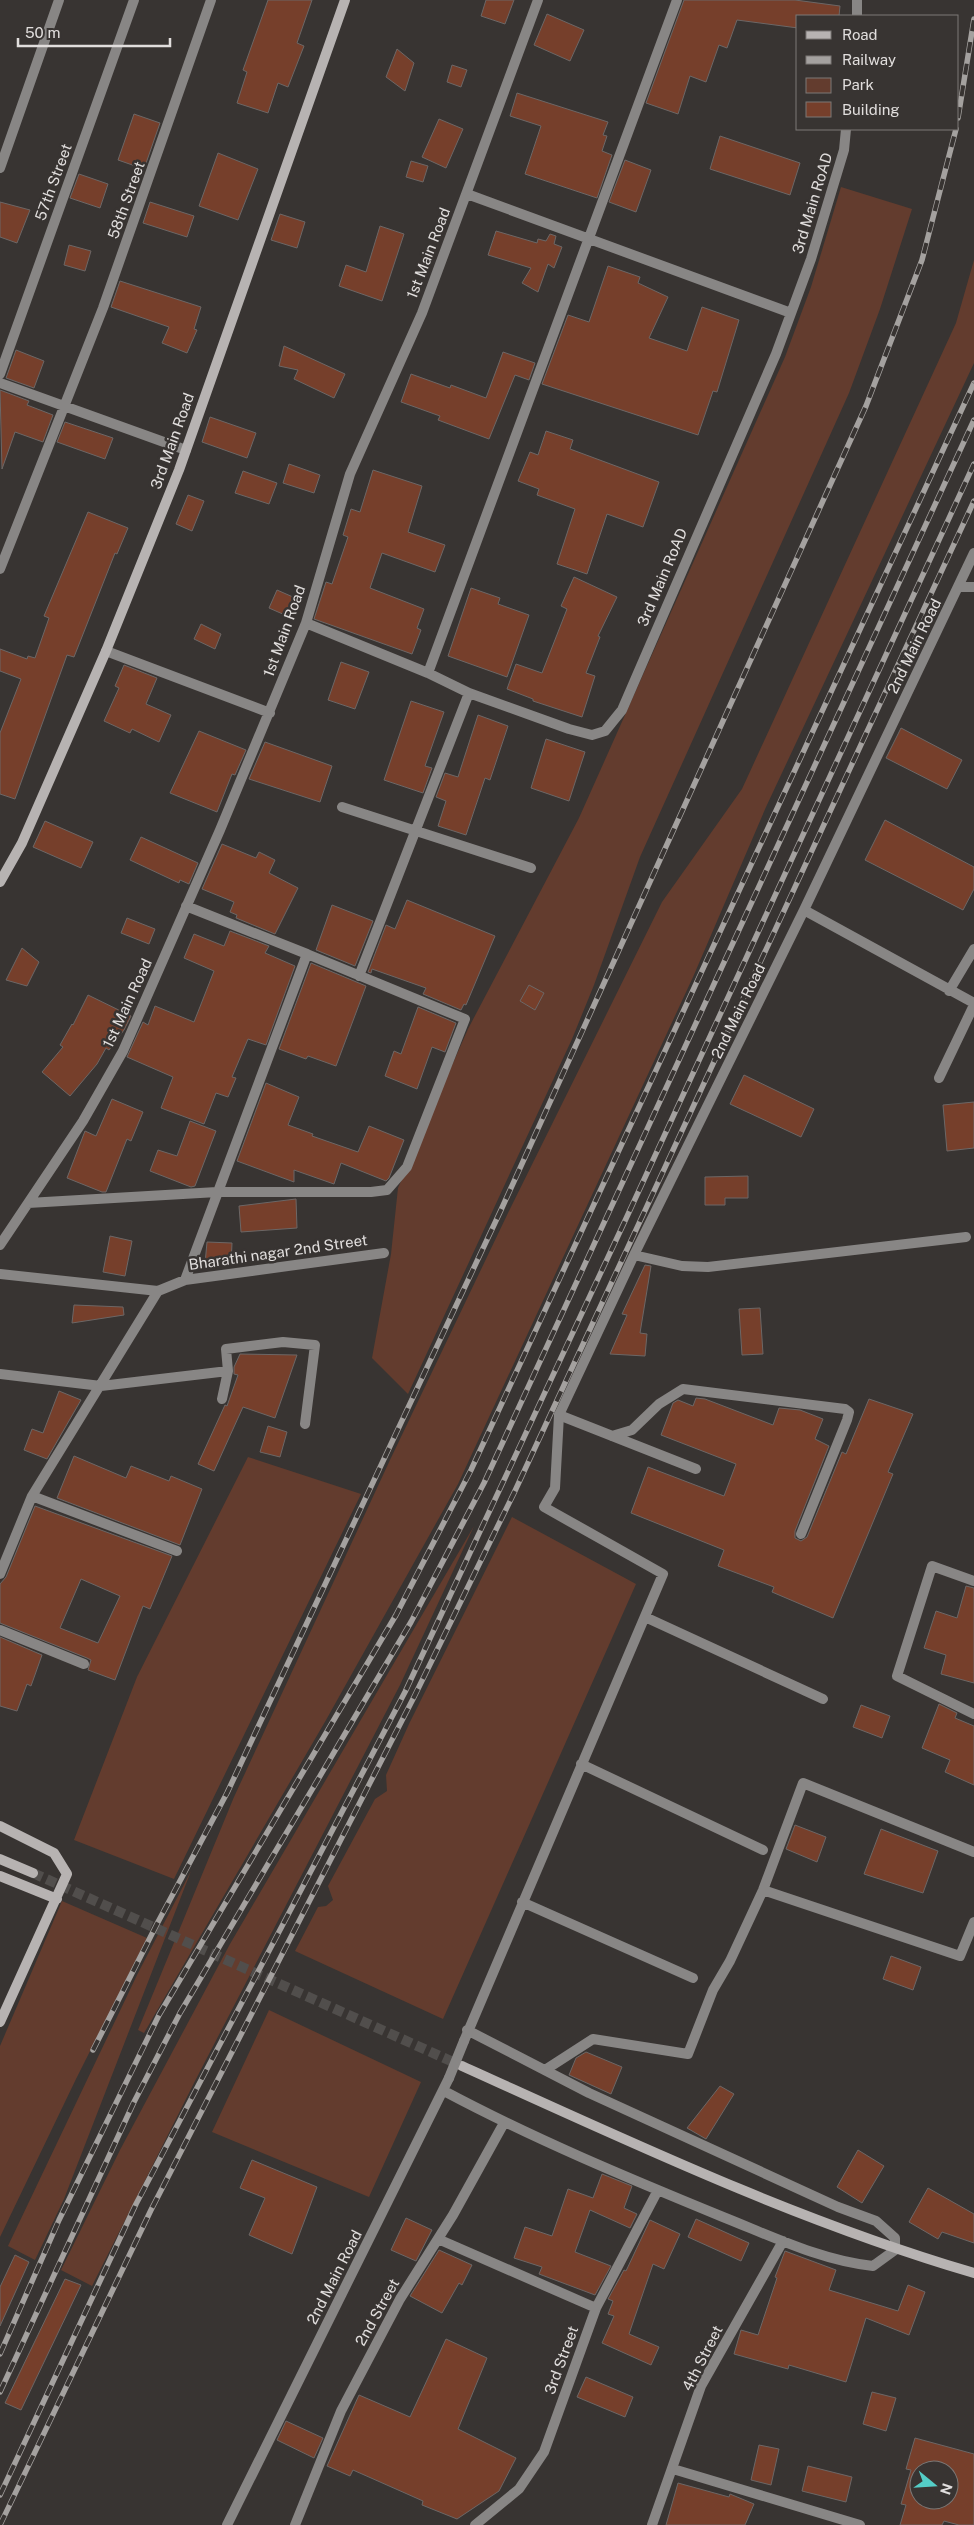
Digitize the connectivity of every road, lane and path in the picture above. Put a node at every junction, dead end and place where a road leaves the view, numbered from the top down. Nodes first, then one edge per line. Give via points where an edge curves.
1 (58, 0) edge
2 (134, 0) edge
3 (211, 0) edge
4 (345, 0) edge
5 (538, 0) edge
6 (676, 0) edge
7 (857, 0) edge
8 (857, 15) edge
9 (846, 130) edge
10 (0, 168) edge
11 (467, 194) junction
12 (587, 238) junction
13 (791, 313) junction
14 (0, 374) edge
15 (0, 383) edge
16 (63, 407) junction
17 (186, 450) junction
18 (974, 553) edge
19 (0, 569) edge
20 (959, 587) junction
21 (974, 587) edge
22 (306, 623) junction
23 (106, 650) junction
24 (428, 673) junction
25 (469, 693) junction
26 (270, 713) junction
27 (342, 807) dead end
28 (417, 832) junction
29 (531, 868) dead end
30 (0, 882) edge
31 (186, 906) junction
32 (804, 910) junction
33 (974, 949) edge
34 (307, 954) junction
35 (359, 976) junction
36 (950, 991) junction
37 (974, 1004) edge
38 (939, 1078) dead end
39 (217, 1192) junction
40 (28, 1203) junction
41 (966, 1237) dead end
42 (0, 1245) edge
43 (384, 1253) dead end
44 (634, 1255) junction
45 (0, 1274) edge
46 (185, 1280) junction
47 (158, 1291) junction
48 (228, 1372) junction
49 (0, 1374) edge
50 (101, 1386) junction
51 (222, 1399) dead end
52 (559, 1415) junction
53 (305, 1424) dead end
54 (612, 1436) junction
55 (696, 1469) dead end
56 (32, 1496) junction
57 (801, 1534) dead end
58 (177, 1551) dead end
59 (0, 1574) edge
60 (974, 1581) edge
61 (645, 1618) junction
62 (0, 1630) edge
63 (84, 1664) dead end
64 (823, 1698) dead end
65 (974, 1714) edge
66 (582, 1764) junction
67 (0, 1826) edge
68 (763, 1850) dead end
69 (974, 1852) edge
70 (0, 1859) edge
71 (33, 1873) tunnel mouth
72 (0, 1876) edge
73 (763, 1890) junction
74 (57, 1899) junction
75 (522, 1902) junction
76 (974, 1922) edge
77 (693, 1978) dead end
78 (0, 2022) edge
79 (468, 2030) junction
80 (462, 2066) tunnel mouth
81 (545, 2070) junction
82 (444, 2091) junction
83 (504, 2123) junction
84 (658, 2190) junction
85 (438, 2239) junction
86 (783, 2241) junction
87 (895, 2250) junction
88 (974, 2273) edge
89 (596, 2308) junction
90 (673, 2469) junction
91 (227, 2525) edge
92 (295, 2525) edge
93 (475, 2525) edge
94 (652, 2525) edge
95 (860, 2525) edge

1 - 10 street
2 - 14 street, 57th Street
3 - 16 street, 58th Street via 103,308
4 - 17 street, 3rd Main Road
5 - 11 street, 1st Main Road
6 - 12 street
7 - 8 street
9 - 13 street, 3rd Main RoAD via 844,150 811,260
11 - 12 street
11 - 22 street, 1st Main Road via 422,313 350,474
12 - 13 street
12 - 24 street
13 - 25 street, 3rd Main RoAD via 622,710 605,731 592,735
15 - 16 street
16 - 17 street
16 - 19 street, 58th Street
17 - 23 street, 3rd Main Road
18 - 20 street, 2nd Main Road
20 - 21 street
20 - 32 street, 2nd Main Road
22 - 24 street, 3rd Main RoAD
22 - 26 street, 1st Main Road
23 - 26 street
23 - 30 street, 3rd Main Road via 22,843
24 - 25 street, 3rd Main RoAD
25 - 28 street
26 - 31 street, 1st Main Road
27 - 28 street
28 - 29 street
28 - 35 street
31 - 34 street
31 - 40 street, 1st Main Road via 123,1051 83,1121
32 - 36 street
32 - 44 street, 2nd Main Road
33 - 36 street
34 - 35 street
34 - 39 street
35 - 39 street via 465,1019 407,1167 387,1190
36 - 37 street
37 - 38 street
39 - 40 street
39 - 46 street
40 - 42 street, 1st Main Road
41 - 44 street via 708,1266 682,1266
43 - 46 street, Bharathi nagar 2nd Street
44 - 52 street, 2nd Main Road
45 - 47 street, Bharathi nagar 2nd Street
46 - 47 street, Bharathi nagar 2nd Street
47 - 50 street
48 - 50 street
48 - 51 street
48 - 53 street via 226,1349 283,1342 315,1345
49 - 50 street
50 - 56 street
52 - 54 street
52 - 61 street, 2nd Main Road via 555,1488 544,1507 663,1574
54 - 55 street
54 - 57 street via 632,1430 659,1404 683,1389 844,1409 849,1412 847,1420
56 - 58 street
56 - 59 street
60 - 65 street via 932,1566 897,1676
61 - 64 street
61 - 66 street, 2nd Main Road
62 - 63 street
66 - 68 street
66 - 75 street, 2nd Main Road
67 - 74 street via 54,1853 67,1874
69 - 73 street via 803,1783
70 - 71 street
72 - 74 street
73 - 76 street via 960,1956
73 - 81 street via 713,1990 688,2054 593,2039
74 - 78 street
75 - 77 street
75 - 79 street, 2nd Main Road
79 - 81 street
79 - 82 street, 2nd Main Road, bridge
80 - 87 street via 766,2201
81 - 87 street via 838,2207 876,2220 895,2238
82 - 83 street
82 - 91 street, 2nd Main Road
83 - 84 street
83 - 85 street, 2nd Street
84 - 86 street
84 - 89 street, 3rd Street
85 - 89 street
85 - 92 street, 2nd Street via 400,2299 341,2412
86 - 87 street via 866,2266 873,2266
86 - 90 street, 4th Street via 701,2386
87 - 88 street
89 - 93 street, 3rd Street via 544,2452 519,2489
90 - 94 street, 4th Street
90 - 95 street

